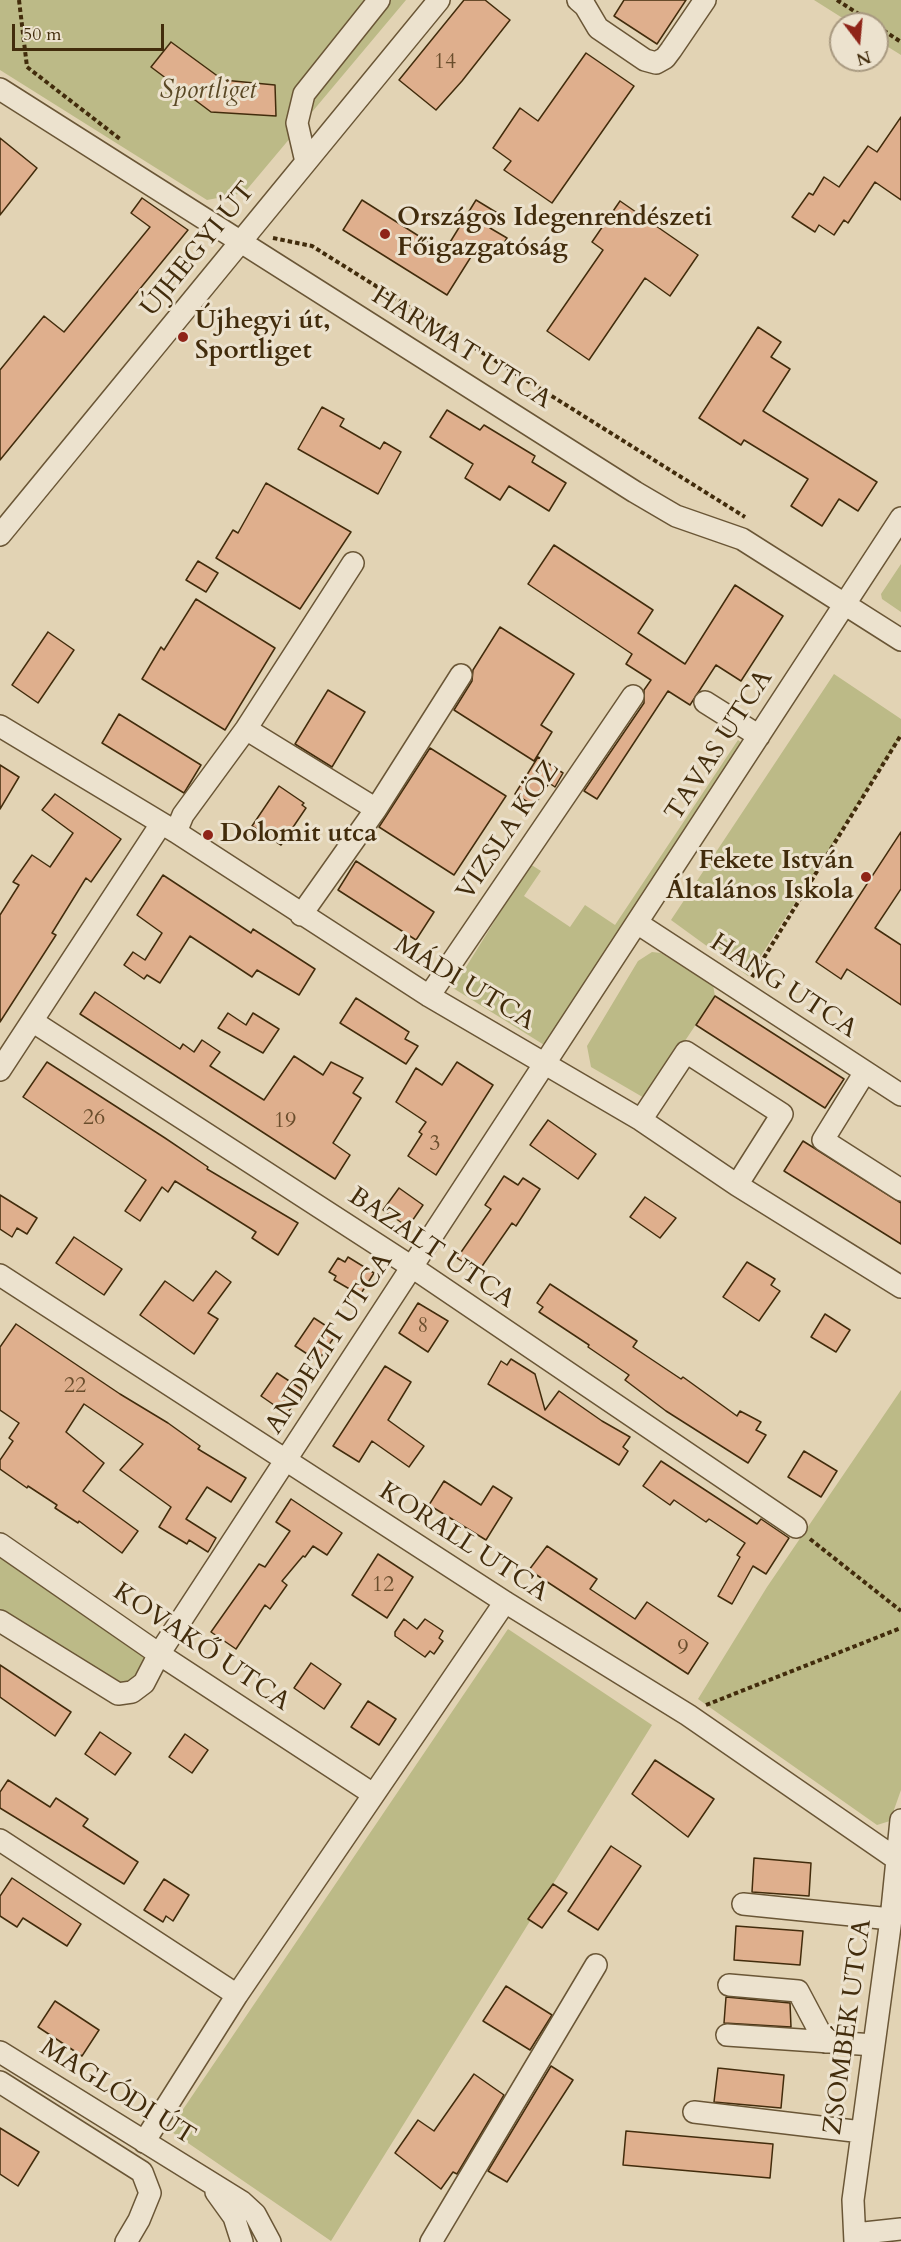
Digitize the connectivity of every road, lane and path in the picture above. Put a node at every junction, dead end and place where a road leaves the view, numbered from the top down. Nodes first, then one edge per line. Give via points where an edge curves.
1 (19, 0) edge
2 (379, 0) edge
3 (439, 0) edge
4 (578, 0) edge
5 (705, 0) edge
6 (837, 0) edge
7 (855, 12) edge
8 (0, 88) edge
9 (122, 140) dead end
10 (306, 162) junction
11 (245, 237) junction
12 (901, 518) edge
13 (752, 521) dead end
14 (0, 535) edge
15 (353, 563) dead end
16 (851, 596) junction
17 (901, 640) edge
18 (461, 675) dead end
19 (633, 696) dead end
20 (705, 702) dead end
21 (0, 726) edge
22 (246, 729) junction
23 (901, 735) edge
24 (759, 736) junction
25 (376, 809) junction
26 (168, 828) junction
27 (301, 915) junction
28 (637, 923) junction
29 (742, 992) junction
30 (429, 996) junction
31 (32, 1022) junction
32 (545, 1063) junction
33 (0, 1070) edge
34 (865, 1072) junction
35 (901, 1095) edge
36 (641, 1120) junction
37 (737, 1185) junction
38 (901, 1190) edge
39 (412, 1267) junction
40 (0, 1275) edge
41 (901, 1287) edge
42 (287, 1461) junction
43 (796, 1527) joint
44 (0, 1544) edge
45 (505, 1602) junction
46 (901, 1611) edge
47 (0, 1621) edge
48 (901, 1628) edge
49 (159, 1654) junction
50 (688, 1715) junction
51 (373, 1794) junction
52 (901, 1820) edge
53 (0, 1840) edge
54 (899, 1860) edge
55 (743, 1904) dead end
56 (891, 1919) junction
57 (596, 1965) dead end
58 (729, 1985) dead end
59 (237, 1995) junction
60 (727, 2035) dead end
61 (825, 2042) junction
62 (874, 2045) junction
63 (0, 2052) edge
64 (0, 2082) edge
65 (694, 2112) dead end
66 (862, 2132) junction
67 (144, 2142) junction
68 (205, 2181) junction
69 (901, 2229) edge
70 (855, 2238) edge
71 (126, 2242) edge
72 (242, 2242) edge
73 (270, 2242) edge
74 (431, 2242) edge

1 - 9 path via 27,67
2 - 10 street via 304,94 297,123
3 - 10 street, ÚJHEGYI ÚT
4 - 5 street via 598,28 645,60 656,63 664,58
6 - 7 path
8 - 11 street, HARMAT UTCA
10 - 11 street, ÚJHEGYI ÚT
11 - 13 path via 312,246
11 - 14 street, ÚJHEGYI ÚT
11 - 16 street, HARMAT UTCA via 635,492 676,516 742,539
12 - 16 street, TAVAS UTCA
15 - 22 street
16 - 17 street, HARMAT UTCA
16 - 24 street, TAVAS UTCA
18 - 25 street
19 - 30 street, VIZSLA KÖZ
20 - 24 street
21 - 26 street, MÁDI UTCA
22 - 25 street
22 - 26 street via 183,815
23 - 29 path
24 - 28 street, TAVAS UTCA
25 - 27 street
26 - 27 street, MÁDI UTCA
26 - 31 street
27 - 30 street, MÁDI UTCA
28 - 29 street, HANG UTCA
28 - 32 street, TAVAS UTCA
29 - 34 street, HANG UTCA
30 - 32 street, MÁDI UTCA
31 - 33 street
31 - 39 street, BAZALT UTCA
32 - 36 street, MÁDI UTCA
32 - 39 street, ANDEZIT UTCA
34 - 35 street, HANG UTCA
34 - 38 street via 823,1140
36 - 37 street, MÁDI UTCA
36 - 37 street via 686,1052 782,1114
37 - 41 street, MÁDI UTCA
39 - 42 street, ANDEZIT UTCA
39 - 43 street, BAZALT UTCA
40 - 42 street, KORALL UTCA
42 - 45 street, KORALL UTCA
42 - 49 street, ANDEZIT UTCA
43 - 46 path
44 - 49 street, KOVAKŐ UTCA
45 - 50 street, KORALL UTCA
45 - 51 street
47 - 49 street, ANDEZIT UTCA via 107,1689 124,1695 139,1689
48 - 50 path
49 - 51 street, KOVAKŐ UTCA
50 - 54 street, KORALL UTCA
51 - 59 street
52 - 54 street, ZSOMBÉK UTCA
53 - 59 street
54 - 56 street, ZSOMBÉK UTCA
55 - 56 street
56 - 62 street, ZSOMBÉK UTCA
57 - 74 street
58 - 61 street via 798,1991
59 - 67 street
60 - 61 street
61 - 62 street
62 - 66 street, ZSOMBÉK UTCA
63 - 67 street, MAGLÓDI ÚT
64 - 71 street via 142,2172 150,2193
65 - 66 street
66 - 70 street, ZSOMBÉK UTCA via 853,2200
67 - 68 street, MAGLÓDI ÚT
68 - 72 street, MAGLÓDI ÚT via 230,2209
68 - 73 street, MAGLÓDI ÚT via 255,2214
69 - 70 street

